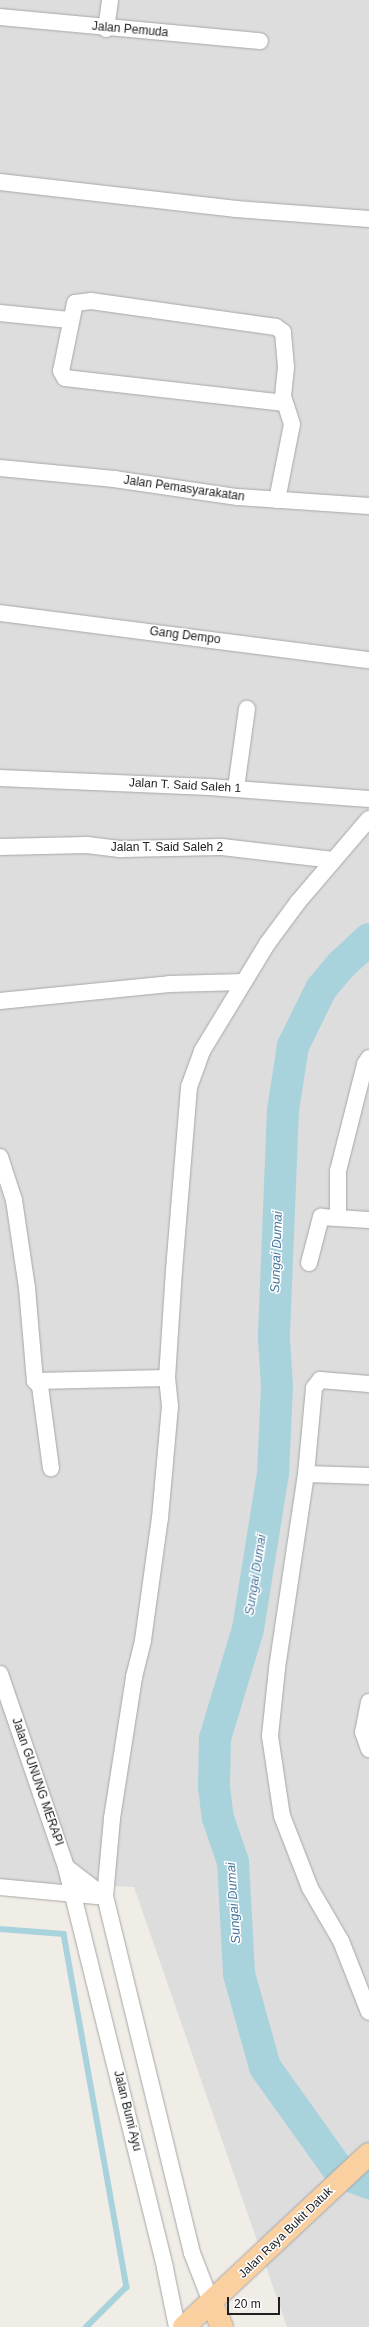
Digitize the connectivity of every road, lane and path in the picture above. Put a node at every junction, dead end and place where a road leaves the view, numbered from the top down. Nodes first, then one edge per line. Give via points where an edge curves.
1 (110, 0) edge
2 (0, 17) edge
3 (106, 29) junction
4 (260, 41) dead end
5 (0, 182) edge
6 (369, 219) edge
7 (0, 313) edge
8 (69, 320) junction
9 (285, 403) junction
10 (0, 468) edge
11 (277, 500) junction
12 (369, 506) edge
13 (0, 613) edge
14 (369, 660) edge
15 (247, 709) dead end
16 (0, 778) edge
17 (236, 788) junction
18 (369, 799) edge
19 (369, 819) edge
20 (0, 848) edge
21 (333, 860) junction
22 (244, 982) junction
23 (0, 1001) edge
24 (369, 1058) edge
25 (0, 1157) edge
26 (338, 1218) junction
27 (369, 1220) edge
28 (309, 1262) dead end
29 (167, 1378) junction
30 (35, 1381) junction
31 (369, 1384) edge
32 (51, 1468) dead end
33 (306, 1474) junction
34 (369, 1476) edge
35 (0, 1674) edge
36 (369, 1702) edge
37 (369, 1749) edge
38 (66, 1867) junction
39 (0, 1887) edge
40 (74, 1895) junction
41 (105, 1897) junction
42 (369, 2012) edge
43 (369, 2154) edge
44 (211, 2302) junction
45 (177, 2327) edge
46 (184, 2327) edge
47 (222, 2327) edge

1 - 3 street
2 - 3 street, Jalan Pemuda
3 - 4 street, Jalan Pemuda
5 - 6 street via 236,209
7 - 8 street
8 - 9 street via 61,371 65,378
8 - 9 street via 74,303 91,301 276,326 283,332 285,344
9 - 11 street via 292,424
10 - 11 street, Jalan Pemasyarakatan via 114,479 238,498
11 - 12 street, Jalan Pemasyarakatan
13 - 14 street, Gang Dempo
15 - 17 street
16 - 17 street, Jalan T. Said Saleh 1
17 - 18 street, Jalan T. Said Saleh 1
19 - 21 street
20 - 21 street, Jalan T. Said Saleh 2 via 87,845 122,849 222,847
21 - 22 street via 266,944
22 - 23 street via 169,984
22 - 29 street via 202,1051 192,1075 183,1148
24 - 26 street via 365,1064 338,1170
25 - 30 street via 14,1200 28,1288
26 - 27 street
26 - 28 street via 320,1219
29 - 30 street
29 - 41 street via 170,1406 155,1561 112,1818
30 - 32 street via 40,1386
31 - 33 street via 320,1380 317,1382 314,1388
33 - 34 street
33 - 42 street via 277,1670 270,1736 273,1766 282,1816 310,1888 341,1941
35 - 38 street, Jalan GUNUNG MERAPI
36 - 37 street via 363,1732
38 - 40 street, Jalan GUNUNG MERAPI
38 - 41 street
39 - 40 street
40 - 41 street
40 - 45 street, Jalan Bumi Ayu
41 - 44 street via 192,2254
43 - 44 main road, Jalan Raya Bukit Datuk
44 - 46 main road, Jalan Raya Bukit Datuk
44 - 47 main road

